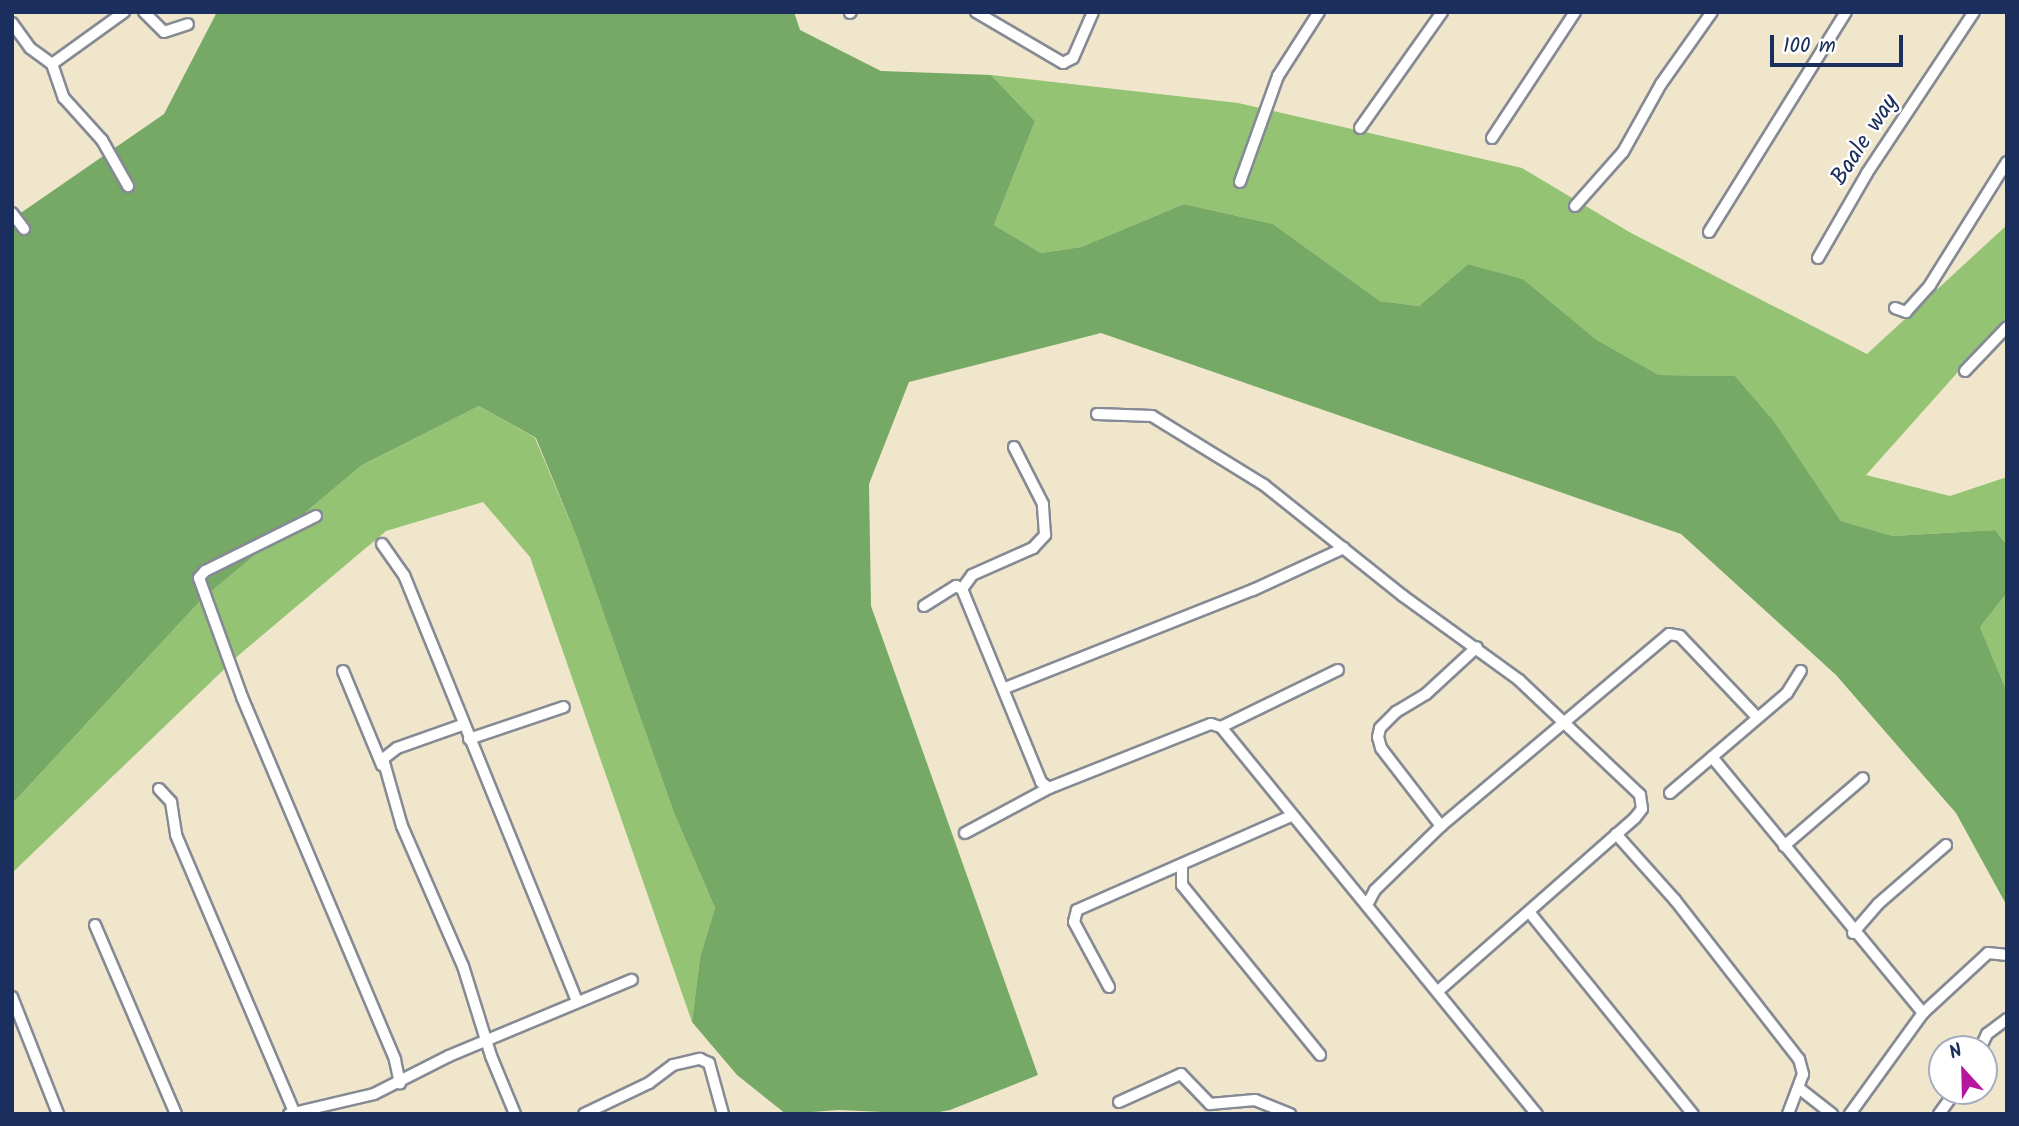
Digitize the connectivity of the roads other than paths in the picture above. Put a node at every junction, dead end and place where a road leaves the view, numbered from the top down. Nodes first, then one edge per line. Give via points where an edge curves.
1 (124, 12) edge
2 (144, 12) edge
3 (976, 12) edge
4 (1093, 12) edge
5 (1319, 12) edge
6 (1442, 12) edge
7 (1574, 12) edge
8 (1712, 12) edge
9 (1846, 12) edge
10 (1974, 12) edge
11 (12, 23) edge
12 (188, 24) dead end
13 (52, 64) junction
14 (1360, 128) dead end
15 (1492, 138) dead end
16 (2007, 162) edge
17 (1240, 182) dead end
18 (128, 186) dead end
19 (1575, 206) dead end
20 (12, 213) edge
21 (24, 229) dead end
22 (1709, 232) dead end
23 (1818, 258) dead end
24 (1895, 308) dead end
25 (2007, 327) edge
26 (1965, 371) dead end
27 (1097, 414) dead end
28 (1014, 447) dead end
29 (316, 516) dead end
30 (382, 544) dead end
31 (1344, 548) junction
32 (962, 589) junction
33 (924, 607) dead end
34 (1477, 647) junction
35 (1338, 670) dead end
36 (343, 671) dead end
37 (1801, 671) dead end
38 (1005, 688) junction
39 (564, 707) dead end
40 (1757, 717) junction
41 (1563, 720) junction
42 (462, 725) junction
43 (1221, 727) junction
44 (469, 739) junction
45 (1712, 757) junction
46 (386, 773) junction
47 (1863, 778) dead end
48 (1049, 788) junction
49 (159, 789) dead end
50 (1670, 793) dead end
51 (1291, 817) junction
52 (1441, 826) junction
53 (965, 833) dead end
54 (1616, 834) junction
55 (1946, 845) dead end
56 (1784, 846) junction
57 (1182, 865) junction
58 (1367, 905) junction
59 (1530, 913) junction
60 (95, 925) dead end
61 (1853, 933) junction
62 (2007, 955) edge
63 (632, 980) dead end
64 (1109, 987) dead end
65 (1438, 991) junction
66 (12, 997) edge
67 (578, 1002) junction
68 (1923, 1013) junction
69 (2007, 1019) edge
70 (1987, 1035) edge
71 (487, 1040) junction
72 (1320, 1055) dead end
73 (400, 1083) junction
74 (1800, 1089) junction
75 (1119, 1102) dead end
76 (293, 1113) edge
77 (58, 1114) edge
78 (176, 1114) edge
79 (515, 1114) edge
80 (584, 1114) edge
81 (723, 1114) edge
82 (1290, 1114) edge
83 (1537, 1114) edge
84 (1693, 1114) edge
85 (1788, 1114) edge
86 (1832, 1114) edge
87 (1850, 1114) edge

1 - 13 street
2 - 12 street via 164,32
3 - 4 street via 1063,63 1073,58
5 - 17 street via 1278,76
6 - 14 street
7 - 15 street
8 - 19 street via 1661,84 1623,152
9 - 22 street
10 - 23 street, Baale way via 1873,163
11 - 13 street via 30,48
13 - 18 street via 64,98 102,140
16 - 24 street via 1930,285 1906,312
20 - 21 street
25 - 26 street
27 - 31 street via 1152,416 1254,478
28 - 32 street via 1047,516 1045,535 1034,548 972,575
29 - 73 street via 199,578 242,697 395,1060
30 - 42 street via 404,575
31 - 34 street
31 - 38 street via 1253,590
32 - 33 street via 956,586
32 - 38 street
34 - 41 street
34 - 52 street via 1426,694 1396,712 1380,728 1378,737 1381,748
35 - 43 street
36 - 46 street
37 - 40 street via 1787,693
38 - 48 street via 1041,782
39 - 44 street
40 - 41 street via 1675,634 1664,636
40 - 45 street
41 - 52 street
41 - 54 street via 1643,802 1635,818
42 - 44 street
42 - 46 street via 385,753
43 - 48 street via 1211,724
43 - 51 street
44 - 67 street
45 - 50 street
45 - 56 street
46 - 71 street
47 - 56 street
48 - 53 street
49 - 76 street via 172,802 176,835
51 - 57 street
51 - 58 street
52 - 58 street via 1375,890
54 - 59 street
54 - 74 street via 1675,900 1799,1059
55 - 61 street via 1878,904
56 - 61 street
57 - 64 street via 1077,910 1074,922
57 - 72 street via 1182,885
58 - 65 street
59 - 65 street
59 - 84 street
60 - 78 street
61 - 68 street
62 - 68 street via 1988,953
63 - 67 street
65 - 83 street
66 - 77 street
67 - 71 street
68 - 87 street
69 - 70 street
71 - 73 street
71 - 79 street
73 - 76 street via 374,1094
74 - 85 street
74 - 86 street
75 - 82 street via 1181,1074 1210,1104 1255,1100
80 - 81 street via 649,1083 673,1065 700,1059 709,1063

